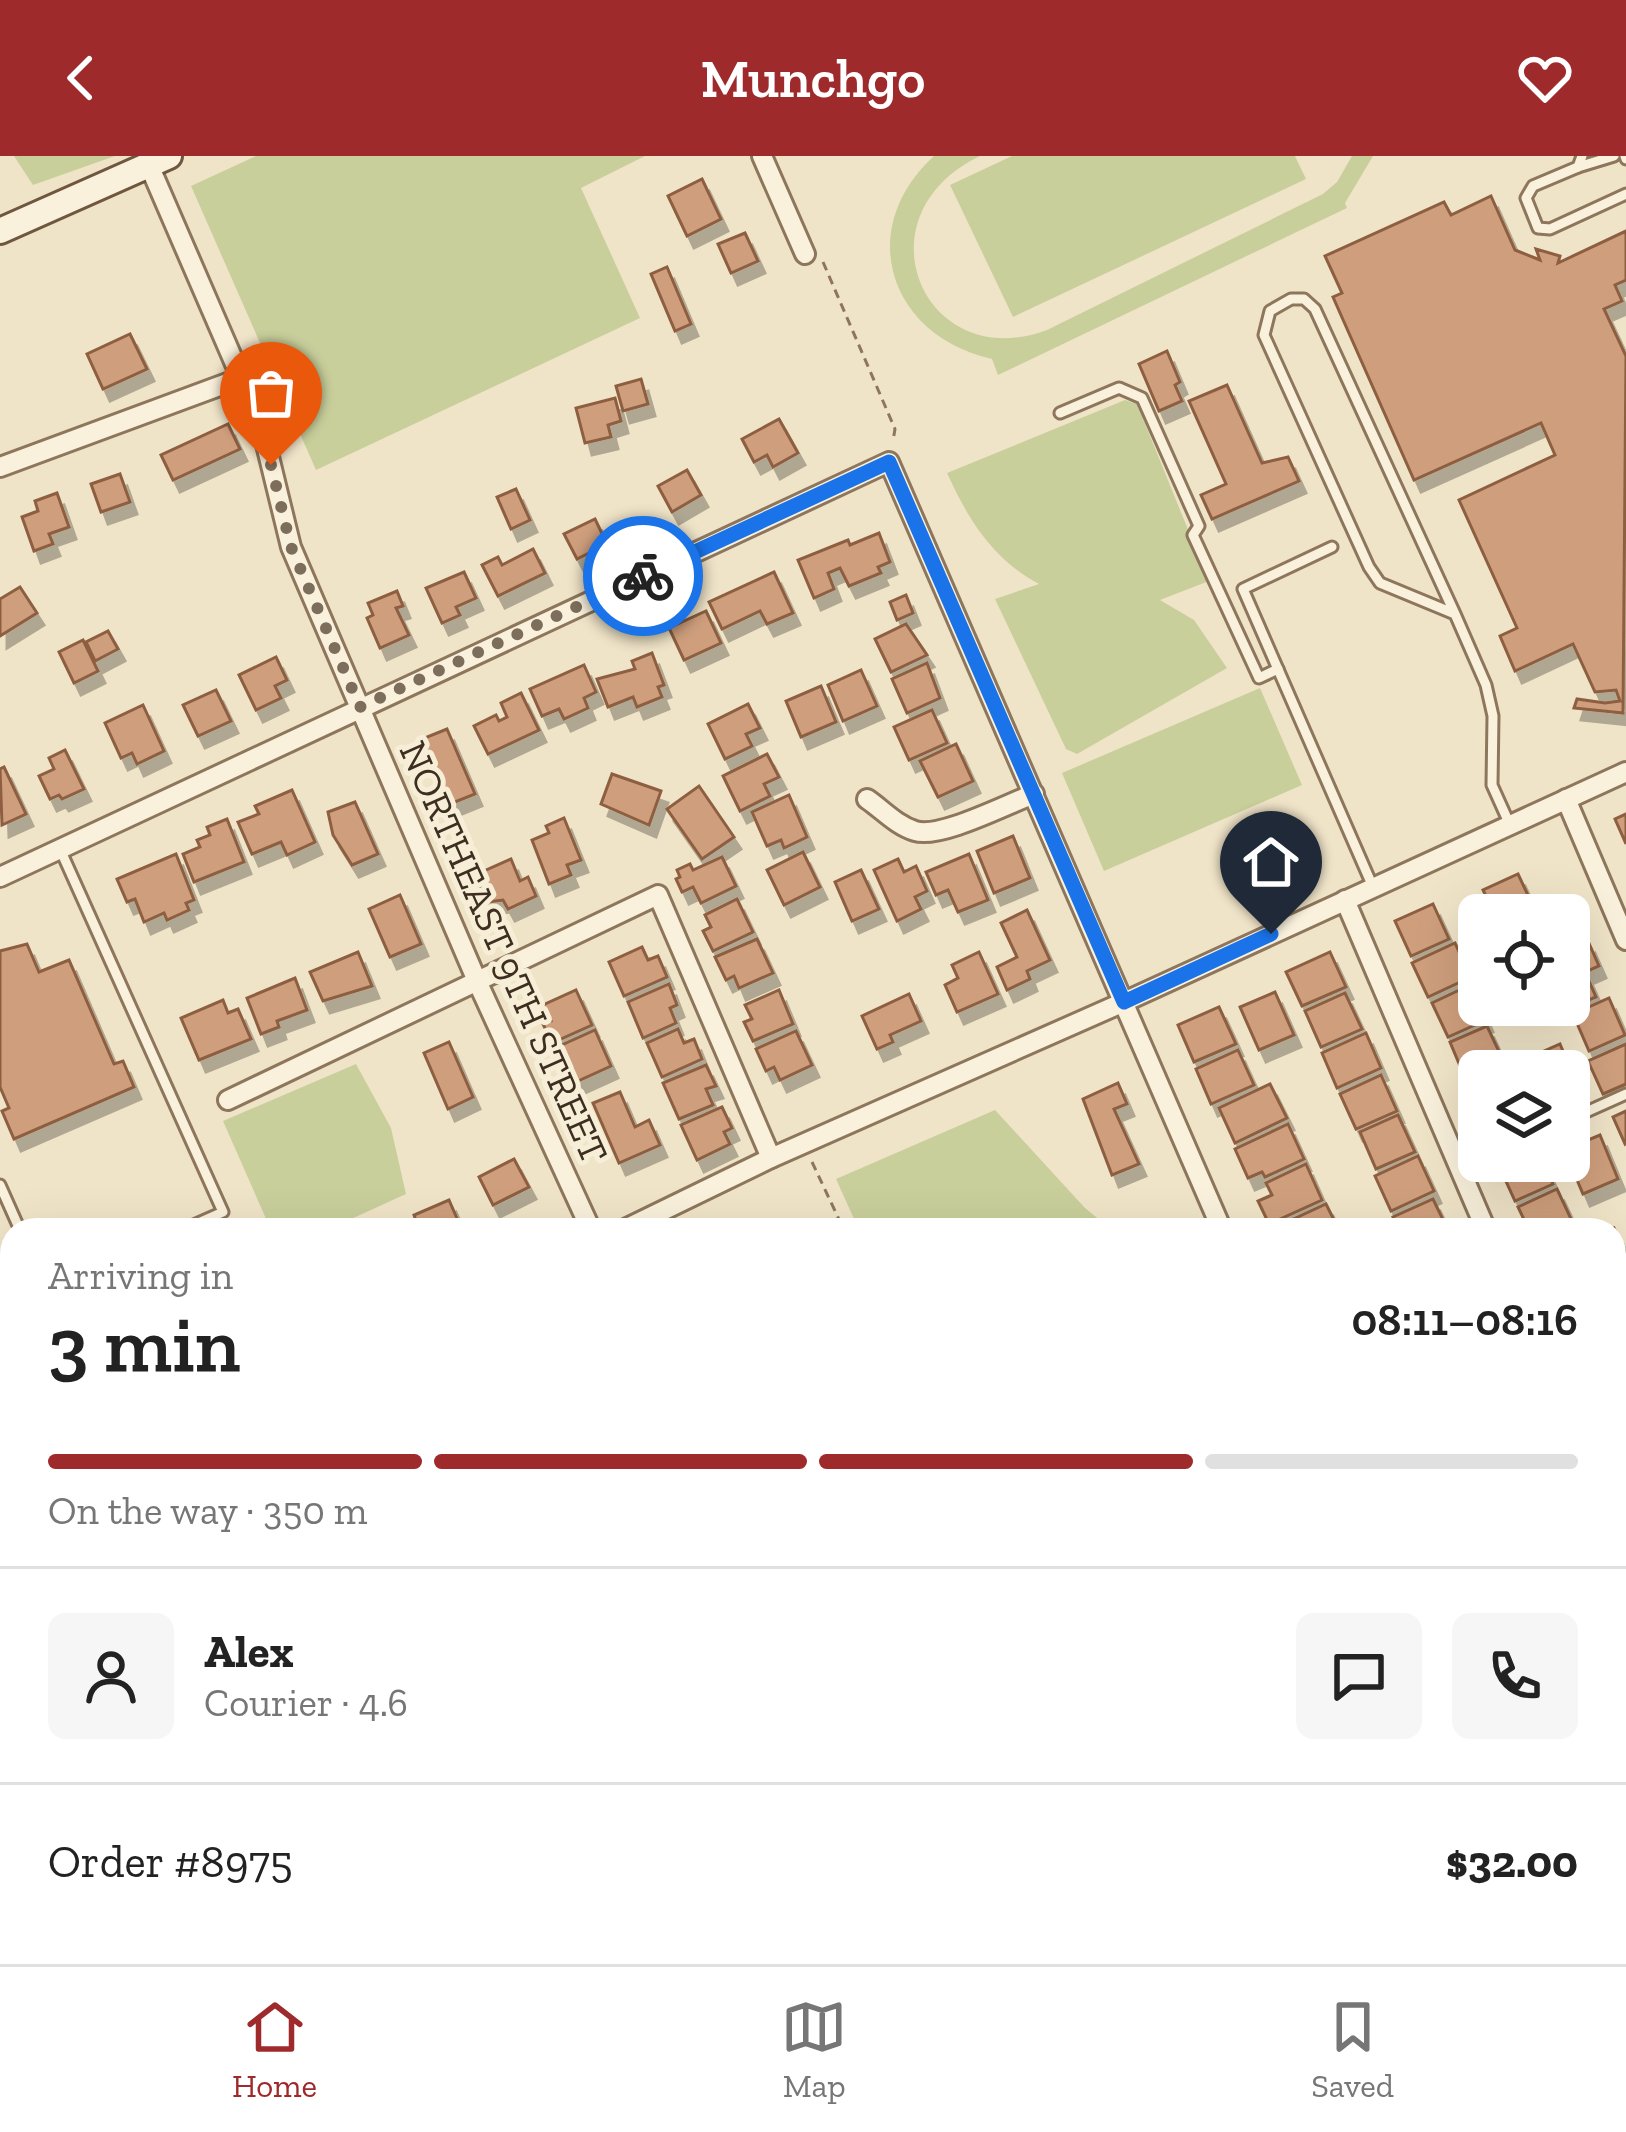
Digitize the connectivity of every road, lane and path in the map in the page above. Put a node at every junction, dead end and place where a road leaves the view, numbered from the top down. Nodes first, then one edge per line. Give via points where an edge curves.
1 (762, 156) edge
2 (1614, 156) edge
3 (159, 161) edge
4 (1580, 162) edge
5 (1626, 194) edge
6 (0, 231) edge
7 (805, 254) joint
8 (241, 378) junction
9 (1060, 413) dead end
10 (889, 462) junction
11 (0, 467) edge
12 (1332, 547) dead end
13 (1455, 614) junction
14 (1278, 669) junction
15 (360, 707) junction
16 (1626, 772) edge
17 (1034, 794) junction
18 (867, 799) dead end
19 (1566, 799) junction
20 (1510, 825) junction
21 (60, 849) junction
22 (0, 877) edge
23 (1373, 887) junction
24 (1345, 900) junction
25 (1626, 940) edge
26 (477, 981) junction
27 (1124, 1002) junction
28 (1626, 1094) edge
29 (228, 1100) dead end
30 (1590, 1110) edge
31 (804, 1144) junction
32 (771, 1158) junction
33 (0, 1185) edge
34 (15, 1218) edge
35 (209, 1218) edge
36 (586, 1218) edge
37 (648, 1218) edge
38 (838, 1218) edge
39 (1217, 1218) edge
40 (1481, 1218) edge

1 - 7 street
2 - 4 lane
3 - 6 main road
3 - 8 street, NORTHEAST 9TH STREET
4 - 5 lane via 1533,186 1526,198 1538,228
7 - 10 path via 825,263 895,429
8 - 11 street
8 - 15 street, NORTHEAST 9TH STREET via 261,424 291,547
9 - 14 lane via 1119,388 1142,398 1259,678
10 - 15 street
10 - 17 street
12 - 14 lane via 1244,589
13 - 13 lane via 1315,309 1304,299 1270,310 1264,334 1369,567 1380,584
13 - 20 lane via 1486,685 1492,785
14 - 23 lane
15 - 21 street
15 - 26 street, NORTHEAST 9TH STREET
16 - 19 street
17 - 18 street via 921,833
17 - 27 street
19 - 20 street
19 - 25 street
20 - 23 street
21 - 22 street
21 - 35 lane via 223,1212
23 - 24 street
24 - 27 street
24 - 40 street
26 - 29 street
26 - 32 street via 658,895
26 - 36 street, NORTHEAST 9TH STREET
27 - 31 street
27 - 39 street
28 - 30 lane
31 - 32 street
31 - 38 path
32 - 37 street
33 - 34 lane

